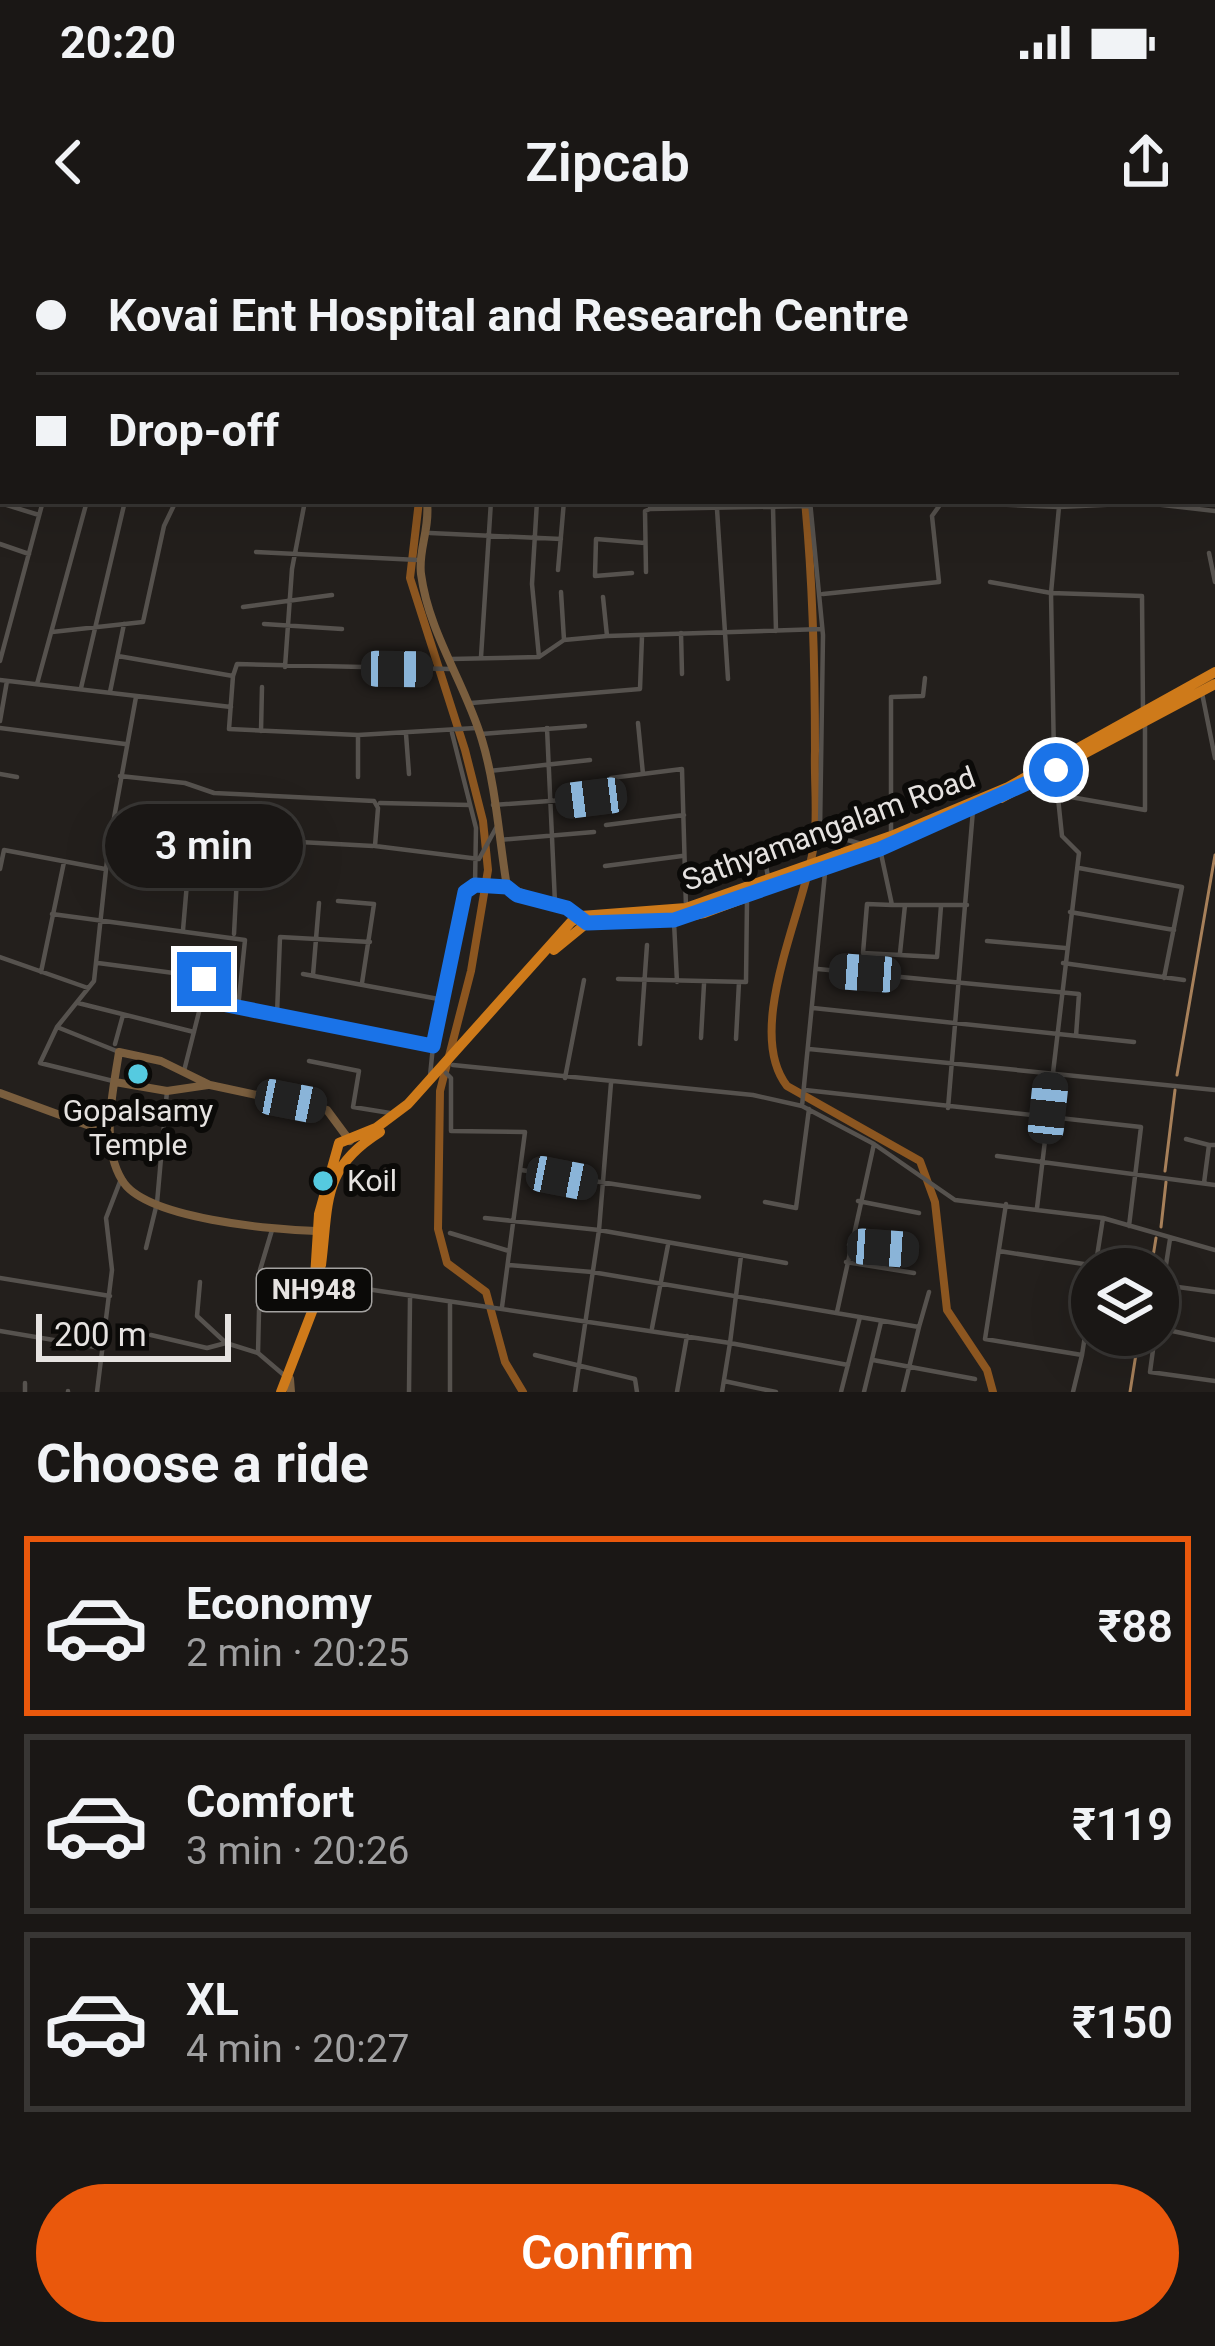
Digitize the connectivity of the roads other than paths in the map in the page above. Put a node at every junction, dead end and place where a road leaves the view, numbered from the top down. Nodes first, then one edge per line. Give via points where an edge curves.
1 (3, 504) edge
2 (42, 504) edge
3 (86, 504) edge
4 (124, 504) edge
5 (175, 504) edge
6 (305, 504) edge
7 (427, 504) edge
8 (491, 504) edge
9 (537, 504) edge
10 (563, 504) edge
11 (810, 504) edge
12 (941, 504) edge
13 (1060, 504) edge
14 (1180, 504) edge
15 (650, 505) edge
16 (729, 505) edge
17 (773, 507) junction
18 (717, 509) junction
19 (1215, 511) edge
20 (39, 515) junction
21 (430, 533) junction
22 (488, 537) junction
23 (560, 539) junction
24 (535, 540) junction
25 (645, 543) junction
26 (0, 544) edge
27 (256, 551) dead end
28 (28, 554) junction
29 (1209, 554) dead end
30 (296, 556) junction
31 (420, 560) junction
32 (558, 570) dead end
33 (646, 572) dead end
34 (632, 573) dead end
35 (991, 582) dead end
36 (1215, 582) edge
37 (561, 592) dead end
38 (1051, 593) junction
39 (820, 594) junction
40 (332, 595) dead end
41 (603, 597) dead end
42 (288, 600) junction
43 (243, 607) dead end
44 (124, 624) junction
45 (264, 624) dead end
46 (95, 626) junction
47 (285, 626) junction
48 (342, 629) dead end
49 (822, 629) junction
50 (776, 631) junction
51 (52, 632) junction
52 (722, 633) junction
53 (681, 634) junction
54 (642, 635) junction
55 (607, 636) junction
56 (564, 640) junction
57 (118, 656) junction
58 (481, 657) junction
59 (538, 657) junction
60 (0, 662) edge
61 (448, 666) junction
62 (285, 667) junction
63 (1215, 672) edge
64 (682, 674) dead end
65 (233, 676) junction
66 (925, 678) dead end
67 (728, 679) dead end
68 (3, 681) edge
69 (37, 684) junction
70 (1215, 684) edge
71 (81, 688) junction
72 (262, 688) dead end
73 (110, 692) junction
74 (1202, 693) junction
75 (136, 697) junction
76 (466, 704) junction
77 (231, 707) junction
78 (1144, 717) junction
79 (638, 723) dead end
80 (0, 724) edge
81 (585, 726) dead end
82 (547, 728) junction
83 (477, 730) junction
84 (261, 731) junction
85 (453, 733) junction
86 (406, 734) junction
87 (358, 735) junction
88 (126, 744) junction
89 (1215, 758) edge
90 (590, 760) dead end
91 (548, 765) junction
92 (1055, 766) junction
93 (488, 771) junction
94 (0, 774) edge
95 (409, 774) dead end
96 (643, 774) junction
97 (120, 776) junction
98 (17, 777) dead end
99 (358, 777) dead end
100 (610, 778) dead end
101 (1059, 795) junction
102 (591, 798) dead end
103 (551, 802) junction
104 (378, 803) junction
105 (470, 805) junction
106 (494, 805) junction
107 (973, 810) junction
108 (684, 815) junction
109 (606, 825) dead end
110 (496, 826) junction
111 (594, 832) dead end
112 (552, 835) junction
113 (891, 836) junction
114 (239, 838) junction
115 (499, 841) junction
116 (865, 845) junction
117 (376, 846) junction
118 (763, 849) dead end
119 (880, 849) junction
120 (107, 851) junction
121 (682, 856) junction
122 (191, 857) junction
123 (480, 859) junction
124 (64, 862) junction
125 (824, 864) junction
126 (605, 866) dead end
127 (0, 868) edge
128 (1079, 868) junction
129 (105, 869) junction
130 (792, 874) junction
131 (768, 877) junction
132 (476, 885) junction
133 (502, 888) junction
134 (747, 895) junction
135 (338, 901) dead end
136 (320, 903) dead end
137 (555, 903) junction
138 (892, 905) junction
139 (905, 905) junction
140 (967, 905) junction
141 (941, 906) junction
142 (686, 908) junction
143 (1070, 912) junction
144 (52, 914) junction
145 (584, 920) junction
146 (674, 920) junction
147 (101, 922) junction
148 (183, 930) junction
149 (1174, 930) junction
150 (234, 936) junction
151 (315, 940) junction
152 (986, 941) dead end
153 (370, 942) junction
154 (647, 945) dead end
155 (1065, 948) junction
156 (900, 956) junction
157 (0, 957) edge
158 (98, 963) junction
159 (1063, 963) junction
160 (818, 969) junction
161 (41, 972) junction
162 (303, 974) dead end
163 (313, 975) junction
164 (1164, 978) junction
165 (619, 979) dead end
166 (584, 980) dead end
167 (959, 980) junction
168 (1184, 980) dead end
169 (645, 982) junction
170 (677, 982) junction
171 (739, 982) junction
172 (362, 983) junction
173 (704, 984) junction
174 (88, 988) junction
175 (1060, 992) junction
176 (202, 1000) junction
177 (444, 1000) junction
178 (78, 1003) junction
179 (238, 1008) junction
180 (813, 1008) junction
181 (123, 1015) junction
182 (277, 1015) junction
183 (954, 1022) junction
184 (57, 1027) junction
185 (194, 1032) junction
186 (1057, 1033) junction
187 (1076, 1036) junction
188 (701, 1038) dead end
189 (736, 1039) dead end
190 (1134, 1042) dead end
191 (640, 1044) dead end
192 (433, 1046) junction
193 (117, 1049) junction
194 (809, 1049) junction
195 (309, 1060) dead end
196 (950, 1063) junction
197 (184, 1071) junction
198 (1052, 1073) junction
199 (440, 1077) junction
200 (566, 1078) junction
201 (115, 1082) junction
202 (611, 1083) junction
203 (210, 1085) junction
204 (805, 1090) junction
205 (1215, 1090) edge
206 (167, 1091) junction
207 (0, 1093) edge
208 (804, 1107) junction
209 (948, 1108) junction
210 (395, 1114) junction
211 (1048, 1118) junction
212 (109, 1133) junction
213 (1186, 1138) dead end
214 (351, 1142) junction
215 (874, 1144) junction
216 (1212, 1145) edge
217 (997, 1156) dead end
218 (1043, 1161) junction
219 (521, 1170) junction
220 (1135, 1174) junction
221 (121, 1179) junction
222 (330, 1183) junction
223 (1204, 1183) junction
224 (1215, 1185) edge
225 (603, 1186) junction
226 (699, 1197) dead end
227 (858, 1201) junction
228 (765, 1202) dead end
229 (157, 1203) junction
230 (1006, 1204) junction
231 (1037, 1208) junction
232 (919, 1214) dead end
233 (485, 1218) dead end
234 (514, 1218) junction
235 (1103, 1218) junction
236 (1129, 1226) junction
237 (272, 1229) junction
238 (599, 1230) junction
239 (316, 1231) junction
240 (450, 1233) dead end
241 (1170, 1239) junction
242 (668, 1245) junction
243 (849, 1245) junction
244 (146, 1248) dead end
245 (1099, 1248) edge
246 (1168, 1248) edge
247 (509, 1250) junction
248 (916, 1250) dead end
249 (1215, 1250) edge
250 (999, 1251) junction
251 (741, 1256) junction
252 (846, 1262) junction
253 (786, 1263) dead end
254 (1071, 1264) edge
255 (509, 1265) junction
256 (592, 1272) junction
257 (914, 1273) dead end
258 (0, 1277) edge
259 (200, 1282) dead end
260 (319, 1282) junction
261 (661, 1283) junction
262 (1179, 1283) edge
263 (929, 1292) dead end
264 (1215, 1292) edge
265 (734, 1294) junction
266 (110, 1296) junction
267 (410, 1298) junction
268 (450, 1303) junction
269 (502, 1307) junction
270 (837, 1312) junction
271 (860, 1317) junction
272 (585, 1318) junction
273 (881, 1322) junction
274 (919, 1328) junction
275 (651, 1330) junction
276 (0, 1331) edge
277 (151, 1334) dead end
278 (1179, 1335) edge
279 (687, 1336) junction
280 (1215, 1340) edge
281 (226, 1343) junction
282 (730, 1343) junction
283 (101, 1348) junction
284 (258, 1353) junction
285 (1071, 1353) edge
286 (535, 1354) dead end
287 (1082, 1356) edge
288 (1153, 1356) edge
289 (873, 1360) junction
290 (577, 1363) junction
291 (848, 1365) junction
292 (909, 1366) junction
293 (975, 1379) dead end
294 (724, 1381) junction
295 (1215, 1381) edge
296 (25, 1383) dead end
297 (288, 1389) edge
298 (25, 1392) edge
299 (98, 1392) edge
300 (409, 1392) edge
301 (450, 1392) edge
302 (575, 1392) edge
303 (638, 1392) edge
304 (677, 1392) edge
305 (722, 1392) edge
306 (776, 1392) edge
307 (841, 1392) edge
308 (864, 1392) edge
309 (903, 1392) edge
310 (1073, 1392) edge

1 - 20 street
2 - 20 street
3 - 51 street
4 - 46 street
5 - 44 street via 143,622
6 - 30 street
7 - 21 main road
8 - 22 street
9 - 24 street
10 - 23 street
11 - 17 street
11 - 39 street
12 - 39 street via 932,516 939,582
13 - 38 street
14 - 19 street
15 - 18 street
15 - 25 street
16 - 17 street
16 - 18 street
17 - 50 street
18 - 52 street
20 - 28 street
21 - 22 street
21 - 31 main road
22 - 24 street
22 - 58 street
23 - 24 street
23 - 32 street
24 - 59 street
25 - 33 street
25 - 34 street via 596,539 595,576
26 - 28 street
27 - 30 street
28 - 60 street
29 - 36 street
30 - 31 street
30 - 42 street
31 - 61 main road
35 - 38 street
37 - 56 street
38 - 78 street via 1142,596
38 - 92 street
39 - 49 street
40 - 42 street
41 - 55 street
42 - 43 street
42 - 47 street
44 - 46 street
44 - 57 street
45 - 47 street
46 - 51 street
46 - 71 street
47 - 48 street
47 - 62 street
49 - 50 street
49 - 116 street via 820,832
50 - 52 street
51 - 69 street
52 - 53 street
52 - 67 street
53 - 54 street
53 - 64 street
54 - 55 street
54 - 76 street via 640,689
55 - 56 street
56 - 59 street
57 - 65 street
57 - 73 street
58 - 59 street
58 - 61 street
61 - 62 street
61 - 76 main road
62 - 65 street via 237,664
63 - 78 highway
65 - 77 street
66 - 113 street via 923,696 891,697
68 - 69 street
68 - 80 street
69 - 71 street
70 - 74 highway
71 - 73 street
72 - 84 street
73 - 75 street
74 - 78 highway
74 - 89 street
75 - 77 street
75 - 88 street
76 - 83 main road
77 - 84 street via 229,729
78 - 92 highway
78 - 101 street via 1145,810
79 - 96 street
80 - 88 street
81 - 82 street
82 - 83 street
82 - 91 street
83 - 85 street
83 - 93 main road
84 - 87 street
85 - 86 street
85 - 105 street
86 - 87 street
86 - 95 street
87 - 99 street
88 - 97 street
90 - 91 street
91 - 93 street
91 - 103 street
92 - 101 street
92 - 107 highway
92 - 113 highway, Sathyamangalam Road
93 - 106 main road
94 - 98 street
96 - 100 street
96 - 108 street via 682,769
97 - 104 street via 214,794
97 - 120 street
101 - 128 street via 1063,840 1079,853
102 - 103 street
103 - 106 street
103 - 112 street
104 - 105 street
104 - 117 street
105 - 123 street
106 - 110 main road
107 - 119 highway
107 - 140 street
108 - 109 street
108 - 121 street
110 - 115 main road
110 - 123 street
111 - 112 street
112 - 115 street
112 - 137 street
113 - 116 highway, Sathyamangalam Road
114 - 117 street
114 - 122 street via 191,836
114 - 150 street
115 - 133 main road
116 - 125 highway, Sathyamangalam Road
117 - 123 street
118 - 131 street
119 - 125 highway
119 - 138 street
120 - 122 street
120 - 129 street
121 - 126 street
121 - 142 street
122 - 148 street
123 - 132 street
124 - 127 street via 4,850
124 - 129 street
124 - 144 street
125 - 130 highway
125 - 160 street
128 - 143 street
128 - 149 street via 1182,887
129 - 147 street
130 - 131 highway, Sathyamangalam Road
130 - 134 highway
131 - 142 highway, Sathyamangalam Road
132 - 133 street
132 - 177 street via 465,892
133 - 137 main road
134 - 146 highway
134 - 171 street via 746,982
135 - 153 street via 374,904
136 - 151 street
137 - 145 main road
138 - 139 street
138 - 156 street via 868,904 863,953
139 - 141 street
139 - 156 street
140 - 141 street
140 - 167 street
141 - 156 street via 937,957
142 - 145 highway, Sathyamangalam Road
143 - 149 street
143 - 155 street
144 - 147 street
144 - 161 street
145 - 146 highway
145 - 199 highway, NH948
145 - 199 highway, NH948 via 510,986
146 - 170 street
147 - 148 street
147 - 158 street
148 - 150 street
149 - 164 street
150 - 179 street via 245,940
151 - 153 street
151 - 163 street
151 - 182 street via 280,937
152 - 155 street
153 - 172 street
154 - 169 street
155 - 159 street
157 - 161 street
158 - 174 street
158 - 176 street via 204,976
159 - 164 street
159 - 175 street
160 - 167 street
160 - 180 street
161 - 174 street
162 - 163 street
163 - 172 street
164 - 168 street
165 - 169 street
166 - 200 street
167 - 175 street
167 - 183 street
169 - 170 street
169 - 191 street
170 - 173 street
171 - 173 street
171 - 189 street
172 - 177 street
173 - 188 street
174 - 178 street
175 - 186 street
175 - 187 street via 1079,994
176 - 179 street
176 - 185 street
177 - 192 street
178 - 181 street
178 - 184 street
179 - 182 street
180 - 183 street
180 - 194 street
181 - 185 street
181 - 193 street
182 - 192 street
183 - 186 street
183 - 196 street
184 - 193 street
184 - 201 street via 40,1063
185 - 197 street
186 - 187 street
186 - 198 street
187 - 190 street
192 - 199 street
193 - 197 main road
193 - 201 main road
194 - 196 street
194 - 204 street
195 - 210 street via 359,1071 353,1106
196 - 198 street
196 - 209 street
197 - 203 main road
198 - 205 street
198 - 211 street
199 - 200 street
199 - 210 highway, NH948
199 - 214 highway, NH948
199 - 219 street via 451,1078 448,1128 525,1132
200 - 202 street
201 - 206 main road
201 - 212 main road
202 - 208 street
202 - 225 street
203 - 206 main road
203 - 214 main road via 327,1110
204 - 208 street
204 - 209 street
206 - 229 street
207 - 212 main road
208 - 215 street
208 - 228 street via 796,1208
209 - 211 street
210 - 214 highway, NH948
211 - 218 street
211 - 220 street via 1141,1126
212 - 221 main road
213 - 216 street
214 - 222 highway, NH948 via 338,1143
215 - 227 street
215 - 230 street via 955,1200
216 - 223 street
217 - 218 street
218 - 220 street
218 - 231 street
219 - 225 street
219 - 234 street
220 - 223 street
220 - 236 street
221 - 229 main road
221 - 266 street via 106,1218
222 - 239 highway, NH948
222 - 260 highway, NH948
223 - 224 street
225 - 226 street
225 - 238 street
227 - 232 street
227 - 243 street
229 - 237 main road
229 - 244 street
230 - 231 street
230 - 250 street
231 - 235 street
233 - 234 street
234 - 238 street
234 - 247 street
235 - 236 street
235 - 245 street
236 - 241 street
237 - 239 main road
237 - 284 street via 260,1270
238 - 242 street
238 - 256 street
239 - 297 highway, NH948 via 313,1309
240 - 247 street
241 - 246 street
241 - 249 street
242 - 251 street
242 - 261 street
243 - 248 street
243 - 252 street
247 - 255 street
250 - 254 street
250 - 285 street via 986,1339
251 - 253 street
251 - 265 street
252 - 257 street
252 - 270 street
255 - 256 street
255 - 269 street
256 - 261 street
256 - 272 street
258 - 266 street
259 - 281 street via 197,1316
260 - 267 street
260 - 297 highway, NH948 via 314,1329
261 - 265 street
261 - 275 street
262 - 264 street
263 - 274 street
265 - 270 street
265 - 282 street
266 - 283 street
267 - 268 street
267 - 300 street
268 - 269 street
268 - 301 street
269 - 272 street
270 - 271 street
271 - 273 street
271 - 291 street
272 - 275 street
272 - 290 street
273 - 274 street
273 - 289 street
274 - 292 street
275 - 279 street
276 - 283 street
277 - 281 street via 207,1348
278 - 280 street
279 - 282 street
279 - 304 street
281 - 284 street
282 - 291 street
282 - 294 street
283 - 299 street
284 - 297 street
286 - 290 street
287 - 310 street
288 - 295 street via 1150,1372
289 - 292 street
289 - 308 street
290 - 302 street
290 - 303 street via 635,1378
291 - 307 street
292 - 293 street
292 - 309 street
294 - 305 street
294 - 306 street
296 - 298 street

